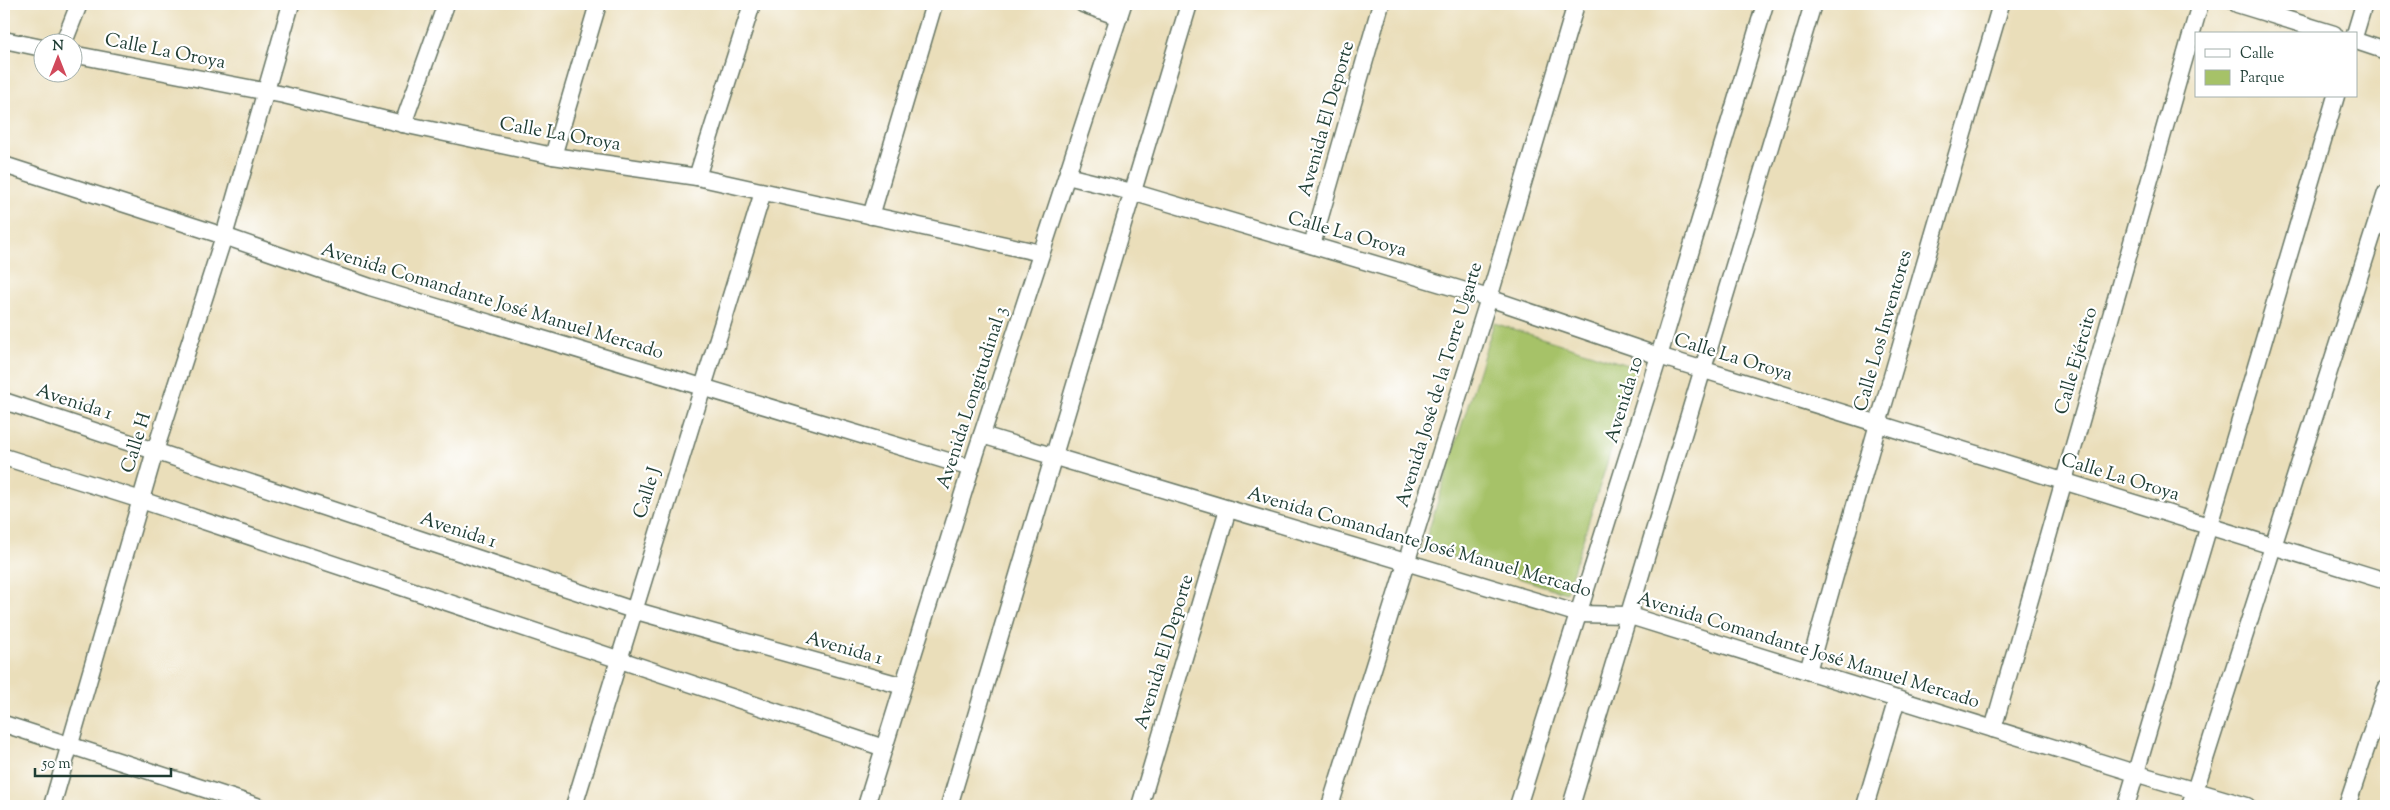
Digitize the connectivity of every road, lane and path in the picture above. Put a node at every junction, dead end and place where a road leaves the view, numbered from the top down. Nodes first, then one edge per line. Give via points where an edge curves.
1 (79, 4) edge
2 (291, 4) edge
3 (446, 4) edge
4 (598, 4) edge
5 (752, 4) edge
6 (934, 4) edge
7 (1083, 4) edge
8 (1189, 4) edge
9 (1381, 4) edge
10 (1576, 4) edge
11 (1765, 4) edge
12 (1813, 4) edge
13 (2001, 4) edge
14 (2200, 4) edge
15 (2237, 4) edge
16 (2364, 4) edge
17 (1121, 11) edge
18 (68, 32) edge
19 (2328, 32) edge
20 (2356, 32) edge
21 (4, 40) edge
22 (2358, 42) edge
23 (32, 46) edge
24 (2386, 51) edge
25 (82, 56) edge
26 (265, 93) junction
27 (2335, 98) edge
28 (403, 124) junction
29 (553, 156) junction
30 (4, 165) edge
31 (1067, 176) junction
32 (698, 177) junction
33 (763, 192) junction
34 (1132, 192) junction
35 (2386, 193) edge
36 (871, 216) junction
37 (224, 236) junction
38 (1312, 245) junction
39 (1042, 253) junction
40 (1489, 298) junction
41 (1659, 356) junction
42 (1702, 369) junction
43 (702, 388) junction
44 (4, 402) edge
45 (1878, 424) junction
46 (982, 435) junction
47 (155, 451) junction
48 (4, 457) edge
49 (1055, 457) junction
50 (971, 468) junction
51 (2064, 481) junction
52 (141, 500) junction
53 (1228, 509) junction
54 (2210, 527) junction
55 (2272, 546) junction
56 (1405, 562) junction
57 (2386, 582) edge
58 (633, 610) junction
59 (1579, 614) junction
60 (1627, 615) junction
61 (618, 661) junction
62 (1808, 671) junction
63 (903, 686) junction
64 (2386, 690) edge
65 (1897, 699) junction
66 (4, 724) edge
67 (1993, 729) junction
68 (70, 746) junction
69 (884, 748) junction
70 (2138, 774) junction
71 (2192, 799) edge
72 (52, 806) edge
73 (257, 806) edge
74 (574, 806) edge
75 (866, 806) edge
76 (950, 806) edge
77 (1140, 806) edge
78 (1330, 806) edge
79 (1518, 806) edge
80 (1571, 806) edge
81 (1865, 806) edge
82 (2126, 806) edge
83 (2246, 806) edge
84 (2347, 806) edge

1 - 18 street
2 - 26 street, Calle H
3 - 28 street
4 - 29 street
5 - 32 street
6 - 36 street
7 - 17 street
8 - 34 street
9 - 38 street, Avenida El Deporte
10 - 40 street, Avenida José de la Torre Ugarte
11 - 41 street, Avenida 10
12 - 42 street
13 - 45 street, Calle Los Inventores
14 - 51 street, Calle Ejército
15 - 19 street
16 - 20 street
17 - 31 street, Avenida Longitudinal 3
21 - 23 street
22 - 24 street
25 - 26 street, Calle La Oroya
26 - 28 street, Calle La Oroya
26 - 37 street, Calle H
27 - 54 street
28 - 29 street, Calle La Oroya
29 - 32 street, Calle La Oroya
30 - 37 street, Avenida Comandante José Manuel Mercado
31 - 34 street, Calle La Oroya
31 - 39 street, Avenida Longitudinal 3
32 - 33 street, Calle La Oroya
33 - 36 street, Calle La Oroya
33 - 43 street, Calle J
34 - 38 street, Calle La Oroya
34 - 49 street
35 - 55 street
36 - 39 street, Calle La Oroya
37 - 43 street, Avenida Comandante José Manuel Mercado via 370,287
37 - 47 street, Calle H
38 - 40 street, Calle La Oroya
39 - 46 street, Avenida Longitudinal 3
40 - 41 street, Calle La Oroya
40 - 56 street, Avenida José de la Torre Ugarte
41 - 42 street, Calle La Oroya
41 - 59 street, Avenida 10
42 - 45 street, Calle La Oroya
42 - 60 street
43 - 50 street, Avenida Comandante José Manuel Mercado
43 - 58 street, Calle J
44 - 47 street, Avenida 1
45 - 51 street, Calle La Oroya
45 - 62 street, Calle Los Inventores
46 - 49 street, Avenida Comandante José Manuel Mercado
46 - 50 street, Avenida Longitudinal 3
47 - 52 street, Calle H
47 - 58 street, Avenida 1
48 - 52 street
49 - 53 street, Avenida Comandante José Manuel Mercado
49 - 76 street
50 - 63 street, Avenida Longitudinal 3
51 - 54 street, Calle La Oroya
51 - 67 street, Calle Ejército
52 - 61 street
52 - 68 street, Calle H
53 - 56 street, Avenida Comandante José Manuel Mercado
53 - 77 street, Avenida El Deporte
54 - 55 street, Calle La Oroya
54 - 70 street
55 - 57 street, Calle La Oroya
55 - 71 street
56 - 59 street, Avenida Comandante José Manuel Mercado
56 - 78 street, Avenida José de la Torre Ugarte
58 - 61 street, Calle J
58 - 63 street, Avenida 1
59 - 60 street, Avenida Comandante José Manuel Mercado
59 - 79 street, Avenida 10
60 - 62 street, Avenida Comandante José Manuel Mercado
60 - 80 street
61 - 69 street
61 - 74 street, Calle J
62 - 65 street, Avenida Comandante José Manuel Mercado
63 - 69 street, Avenida Longitudinal 3
64 - 84 street
65 - 67 street, Avenida Comandante José Manuel Mercado
65 - 81 street
66 - 68 street
67 - 70 street, Avenida Comandante José Manuel Mercado
68 - 72 street, Calle H
68 - 73 street
69 - 75 street, Avenida Longitudinal 3
70 - 71 street, Avenida Comandante José Manuel Mercado
70 - 82 street
71 - 83 street, Avenida Comandante José Manuel Mercado

